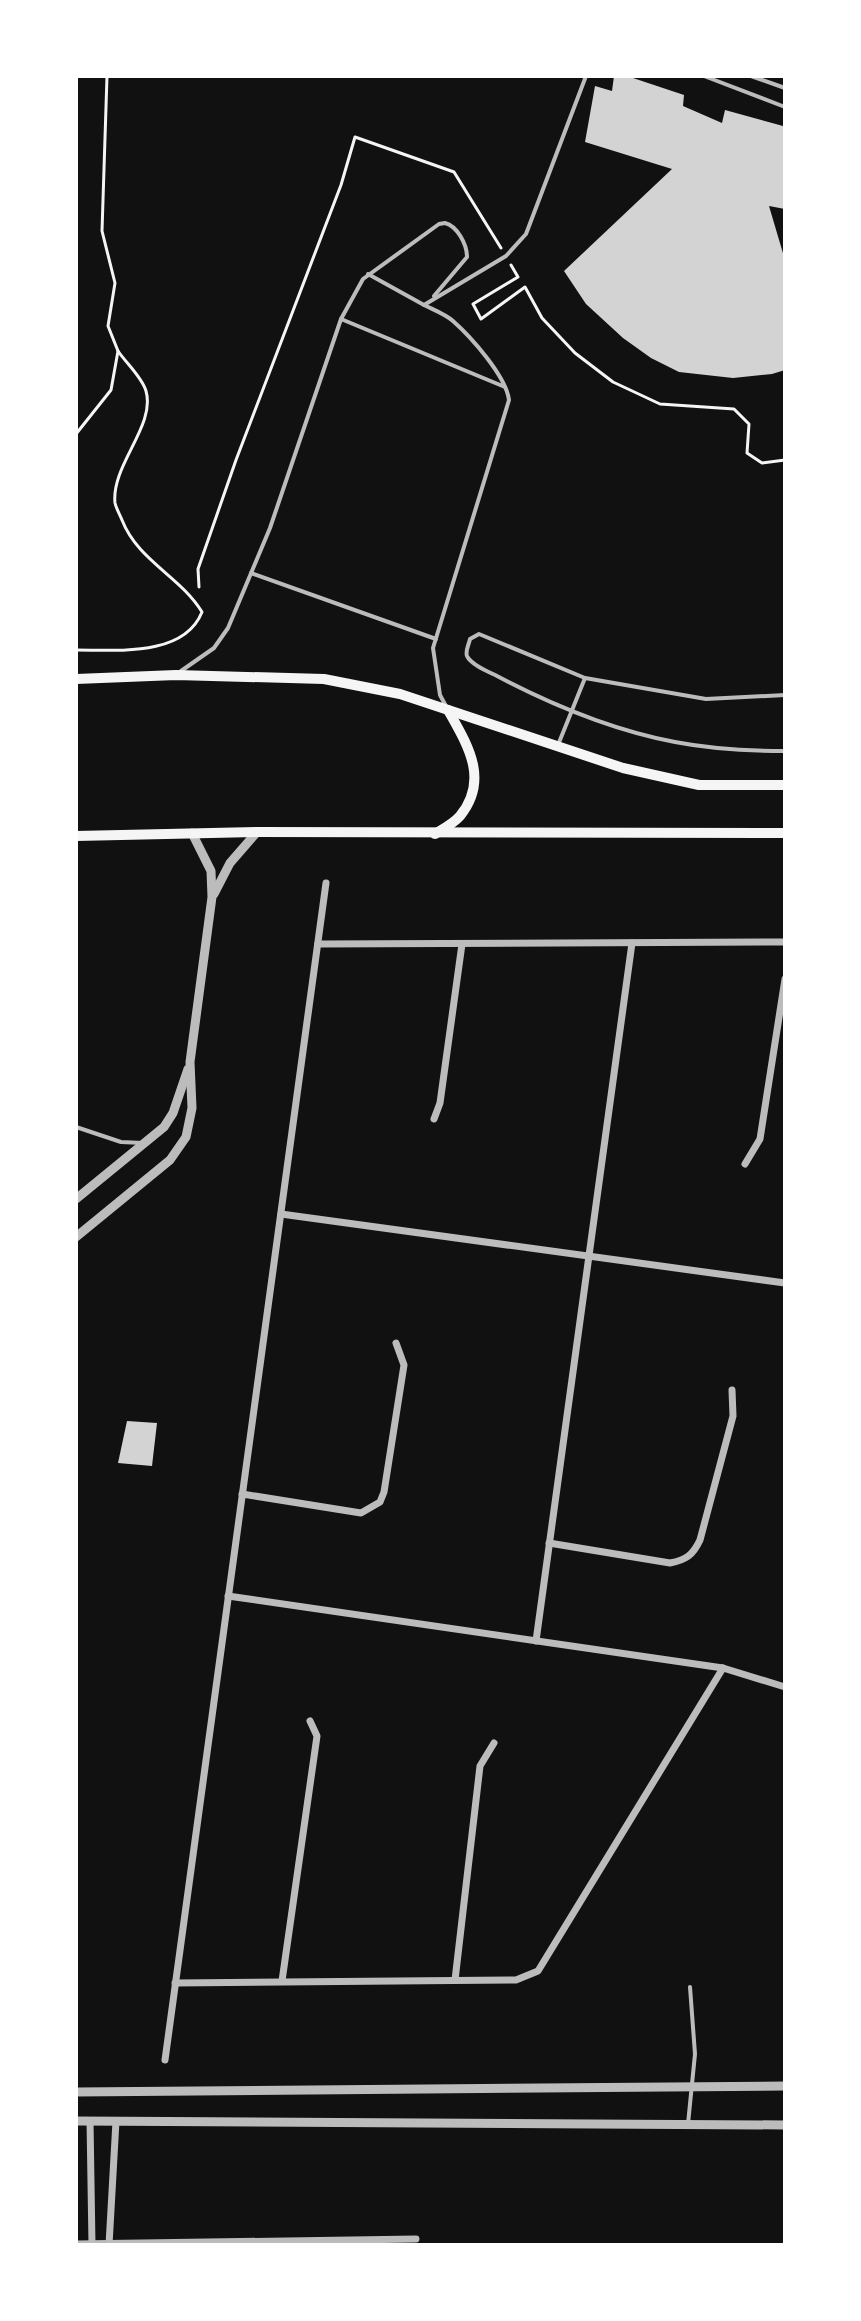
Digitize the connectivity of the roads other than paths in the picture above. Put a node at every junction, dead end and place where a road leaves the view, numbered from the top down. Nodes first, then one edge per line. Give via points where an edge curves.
1 (586, 76) edge
2 (751, 76) edge
3 (708, 77) edge
4 (785, 88) edge
5 (785, 107) edge
6 (368, 274) junction
7 (433, 297) junction
8 (424, 305) junction
9 (341, 319) junction
10 (507, 388) junction
11 (251, 573) junction
12 (436, 639) junction
13 (176, 675) junction
14 (585, 678) junction
15 (76, 679) edge
16 (785, 695) edge
17 (448, 710) junction
18 (571, 712) junction
19 (557, 747) junction
20 (785, 751) edge
21 (785, 785) edge
22 (257, 832) junction
23 (192, 833) junction
24 (785, 833) edge
25 (435, 834) junction
26 (76, 836) edge
27 (326, 883) dead end
28 (212, 897) junction
29 (785, 942) edge
30 (632, 943) junction
31 (318, 944) junction
32 (462, 944) junction
33 (785, 979) edge
34 (190, 1062) junction
35 (434, 1119) dead end
36 (76, 1127) edge
37 (146, 1143) junction
38 (745, 1164) dead end
39 (76, 1199) edge
40 (281, 1214) junction
41 (76, 1237) edge
42 (588, 1257) junction
43 (785, 1283) edge
44 (396, 1343) dead end
45 (732, 1390) dead end
46 (242, 1494) junction
47 (549, 1543) junction
48 (228, 1596) junction
49 (536, 1641) junction
50 (723, 1668) junction
51 (785, 1687) edge
52 (310, 1721) dead end
53 (494, 1743) dead end
54 (455, 1980) junction
55 (282, 1981) junction
56 (175, 1983) junction
57 (690, 1987) dead end
58 (165, 2060) dead end
59 (785, 2086) edge
60 (693, 2087) junction
61 (76, 2092) edge
62 (76, 2121) edge
63 (90, 2121) junction
64 (116, 2121) junction
65 (688, 2124) junction
66 (785, 2125) edge
67 (416, 2239) dead end
68 (285, 2243) edge
69 (76, 2244) edge
70 (92, 2245) edge
71 (109, 2245) edge

1 - 7 lane via 526,234 506,256
2 - 4 lane
3 - 5 lane
6 - 7 lane via 439,224 451,224 467,257
6 - 8 lane
6 - 9 lane
7 - 8 lane
8 - 10 lane via 450,318
9 - 10 lane
9 - 11 lane
10 - 12 lane via 502,426
11 - 12 lane
11 - 13 lane via 214,648
12 - 17 lane via 440,695
13 - 15 main road
13 - 17 main road via 324,679
14 - 16 lane via 706,699
14 - 18 lane
14 - 18 lane via 489,636 470,639 469,659
17 - 19 main road
17 - 25 main road via 469,748 475,772 460,816
18 - 19 lane
18 - 20 lane via 679,743
19 - 21 main road via 699,785
22 - 23 main road
22 - 25 main road
22 - 28 street via 230,863
23 - 26 main road
23 - 28 street via 211,871
24 - 25 main road
27 - 31 street
28 - 34 street
29 - 30 street
30 - 32 street
30 - 42 street
31 - 32 street
31 - 40 street
32 - 35 street
33 - 38 street via 760,1139
34 - 37 street via 170,1120
34 - 41 street via 190,1126 178,1150
36 - 37 lane via 121,1142
37 - 39 street
40 - 42 street
40 - 46 street
42 - 43 street
42 - 47 street
44 - 46 street via 404,1365 380,1502 361,1513
45 - 47 street via 733,1416 694,1552 670,1563
46 - 48 street
47 - 49 street
48 - 49 street
48 - 56 street
49 - 50 street
50 - 51 street
50 - 54 street via 538,1971 516,1980
52 - 55 street via 317,1736
53 - 54 street via 480,1766
54 - 55 street
55 - 56 street
56 - 58 street
57 - 60 lane
59 - 60 street
60 - 61 street
60 - 65 lane
62 - 63 street
63 - 64 street
63 - 70 street
64 - 65 street
64 - 71 street
65 - 66 street
67 - 68 street
68 - 71 street
69 - 70 street
70 - 71 street

